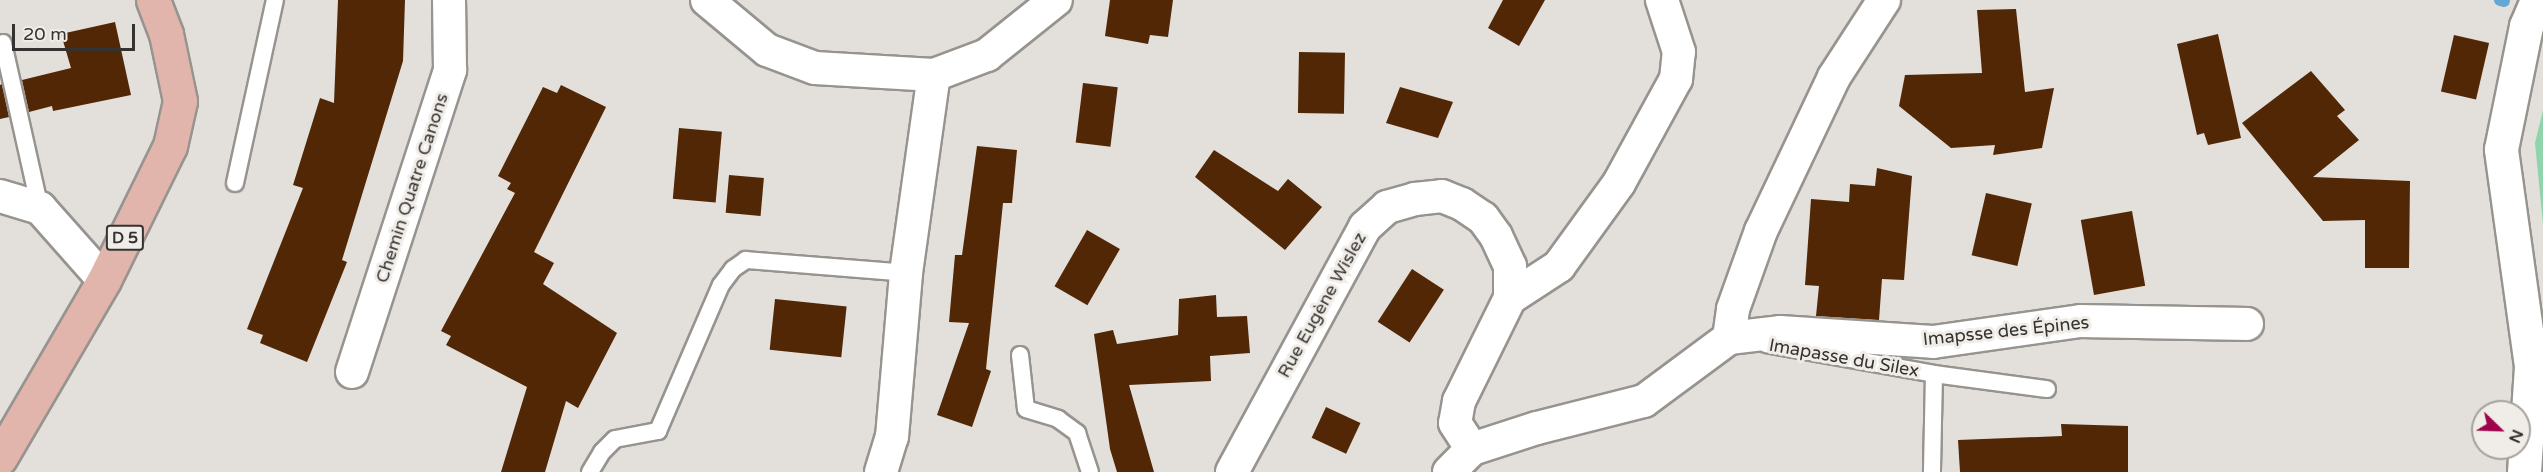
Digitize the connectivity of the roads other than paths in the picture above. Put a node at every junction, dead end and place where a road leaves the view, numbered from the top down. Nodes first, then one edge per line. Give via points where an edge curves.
1 (153, 0) edge
2 (275, 0) edge
3 (449, 0) edge
4 (707, 0) edge
5 (1662, 0) edge
6 (1884, 0) edge
7 (2537, 0) edge
8 (1047, 3) edge
9 (3, 43) dead end
10 (934, 75) junction
11 (235, 183) dead end
12 (0, 196) edge
13 (40, 208) junction
14 (906, 273) junction
15 (104, 280) junction
16 (1510, 298) junction
17 (2247, 324) dead end
18 (1729, 338) junction
19 (1020, 355) dead end
20 (352, 372) dead end
21 (1934, 374) junction
22 (2047, 389) dead end
23 (1472, 449) junction
24 (0, 458) edge
25 (590, 472) edge
26 (881, 472) edge
27 (1090, 472) edge
28 (1232, 472) edge
29 (1449, 472) edge
30 (1932, 472) edge
31 (2524, 472) edge

1 - 15 main road, D 5 via 166,34 180,101 170,146
2 - 11 lane
3 - 20 street, Chemin Quatre Canons via 450,70
4 - 10 street via 767,50 814,68
5 - 16 street via 1679,52 1676,79 1619,183 1559,266
6 - 18 street via 1834,77 1761,231 1733,309
7 - 31 street via 2526,26 2501,149 2531,366
8 - 10 street via 987,54
9 - 13 lane
10 - 14 street
12 - 13 street
13 - 15 street
14 - 25 lane via 746,260 721,285 658,431 615,439
14 - 26 street via 892,437
15 - 24 main road, D 5
16 - 23 street, Rue Eugène Wislez via 1459,401 1455,423
16 - 28 street, Rue Eugène Wislez via 1510,266 1483,218 1442,196 1387,207 1365,227
17 - 18 street, Imapsse des Épines via 2081,321 1933,342 1780,332
18 - 21 lane, Imapasse du Silex
18 - 23 street via 1644,401
19 - 27 lane via 1026,409 1058,419 1077,433
21 - 22 lane
21 - 30 lane, Imapasse du Silex
23 - 29 street

